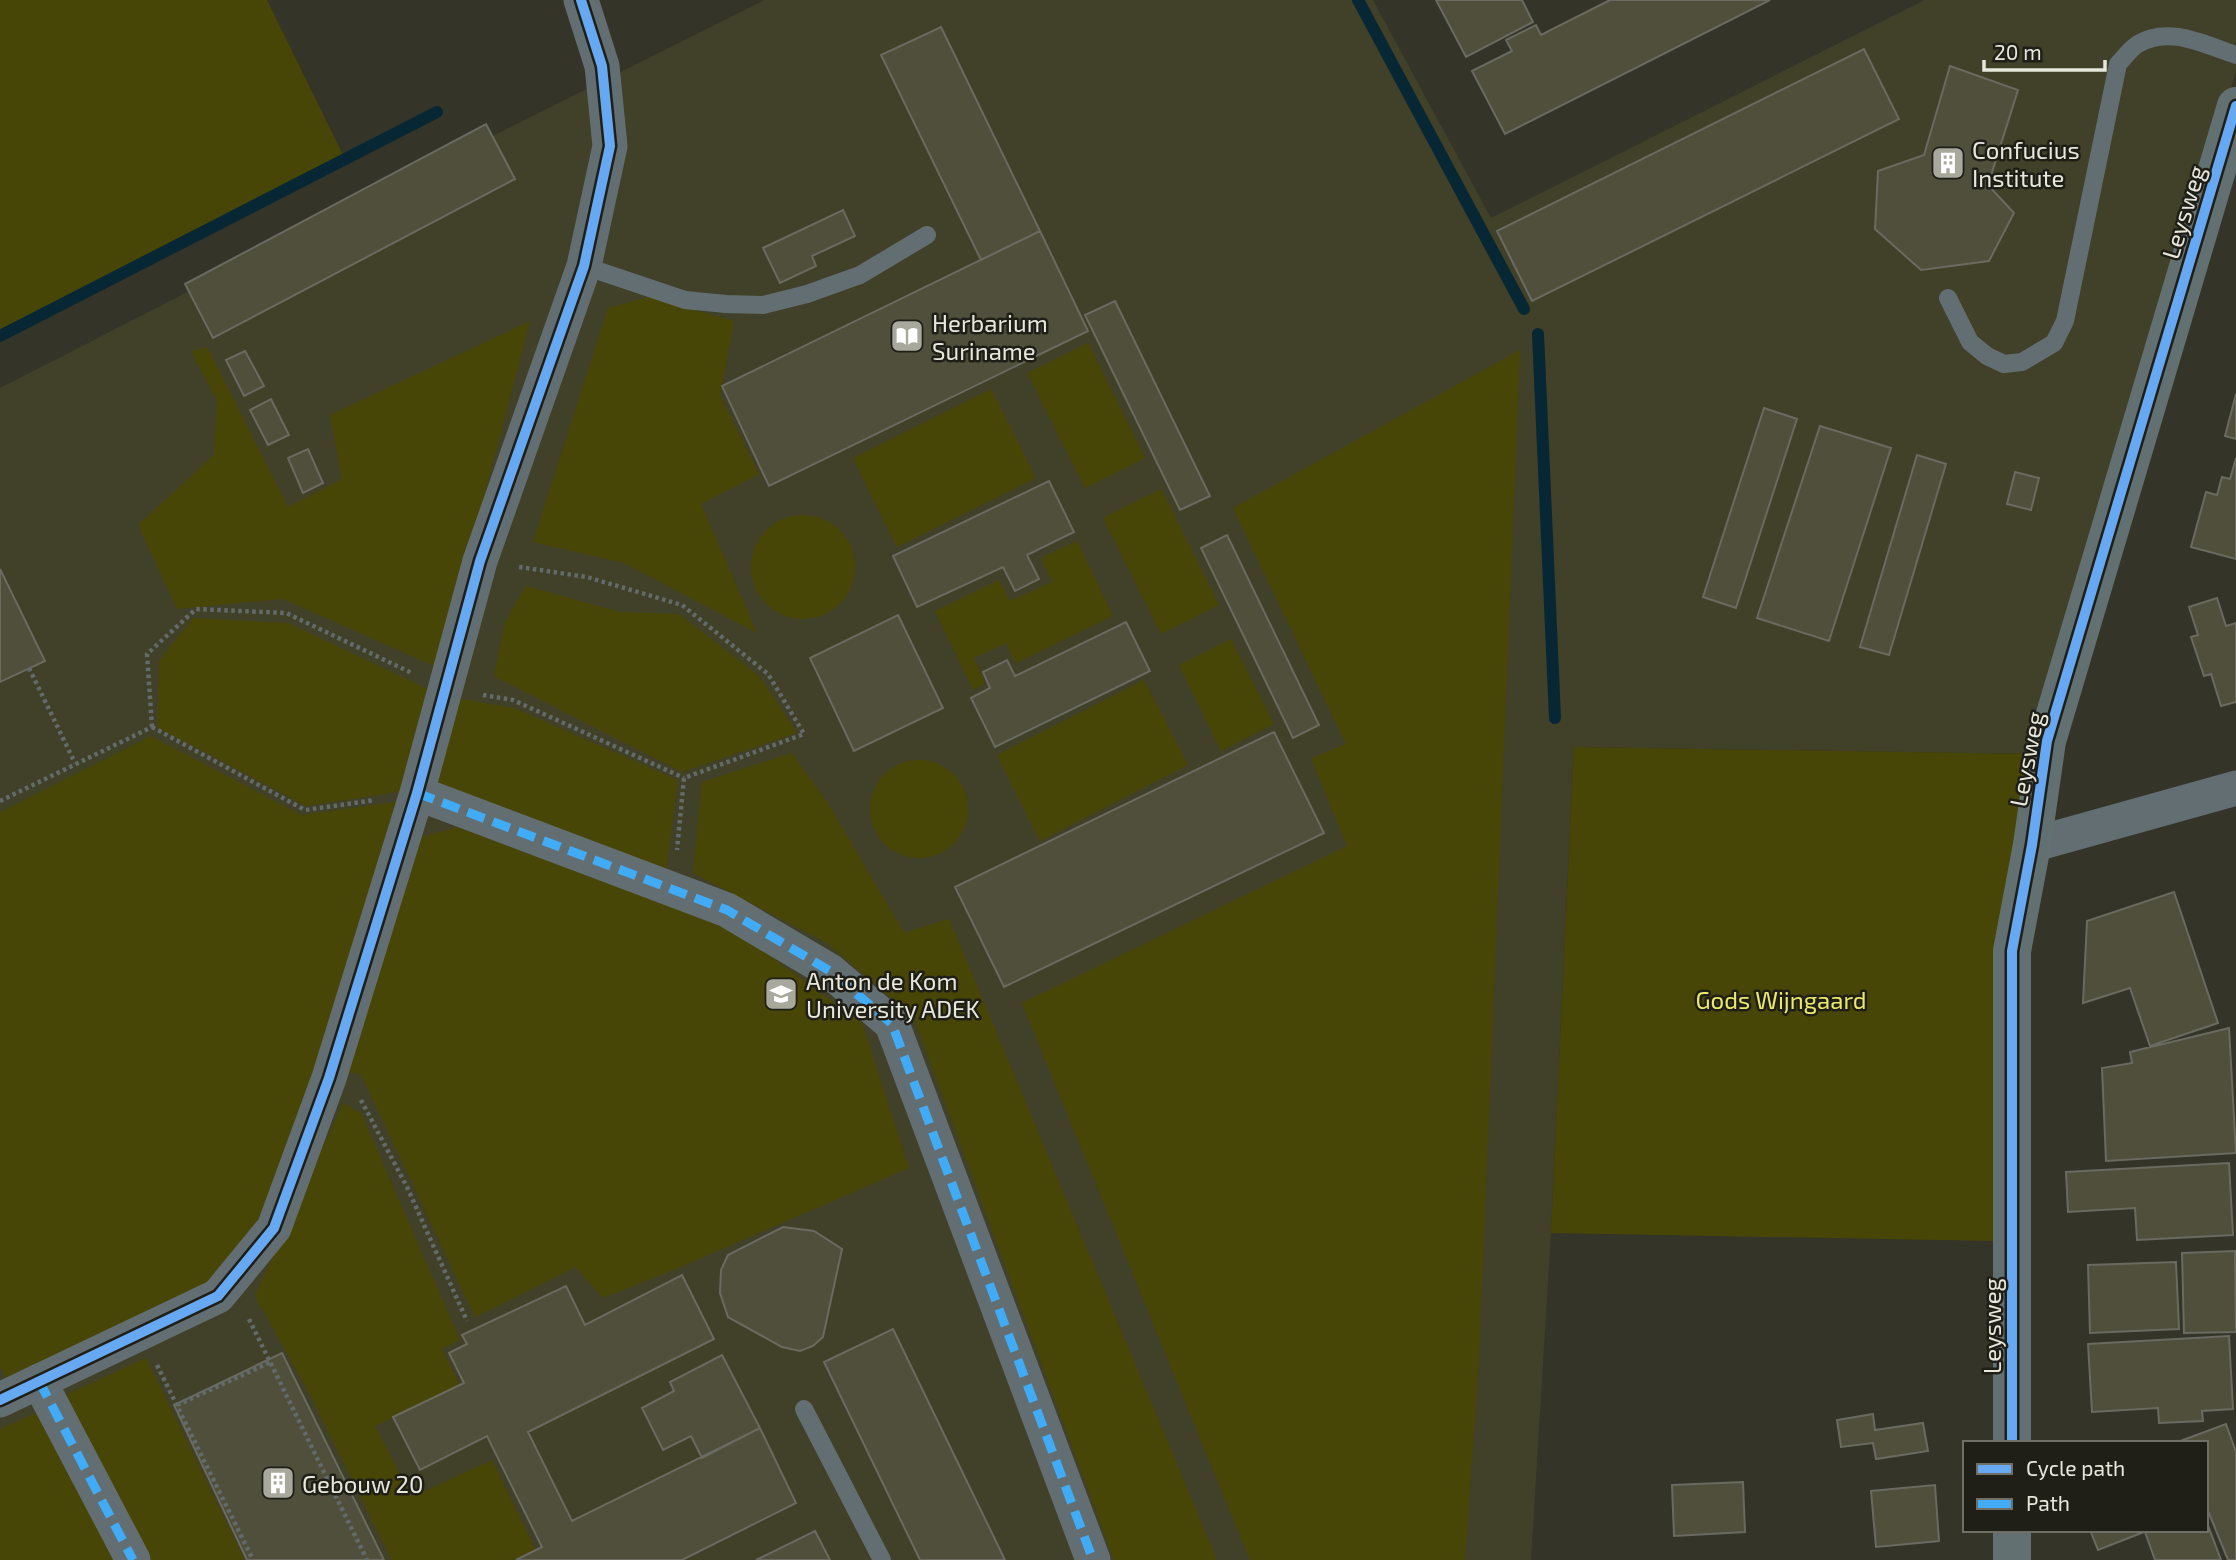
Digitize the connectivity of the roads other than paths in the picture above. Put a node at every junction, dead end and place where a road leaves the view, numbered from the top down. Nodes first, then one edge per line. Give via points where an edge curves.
1 (581, 0) edge
2 (2236, 55) edge
3 (2236, 106) edge
4 (928, 235) dead end
5 (584, 266) junction
6 (1948, 298) dead end
7 (2236, 788) edge
8 (418, 793) junction
9 (2032, 845) junction
10 (39, 1381) junction
11 (0, 1400) edge
12 (804, 1409) dead end
13 (2012, 1441) edge
14 (2012, 1532) edge
15 (133, 1560) edge
16 (882, 1560) edge
17 (1093, 1560) edge
18 (2012, 1560) edge

1 - 5 street via 602,66 611,146
2 - 6 lane via 2174,35 2155,35 2136,45 2119,64 2064,321 2054,343 2022,362 2004,365 1970,342
3 - 9 street, Leysweg via 2047,741
4 - 5 lane via 860,275 763,305 685,300
5 - 8 street via 480,561
7 - 9 street
8 - 10 street via 329,1078 274,1228 218,1296
8 - 17 street via 727,910 830,971 892,1024
9 - 13 street, Leysweg via 2012,951
10 - 11 street
10 - 15 street
12 - 16 lane
14 - 18 street

